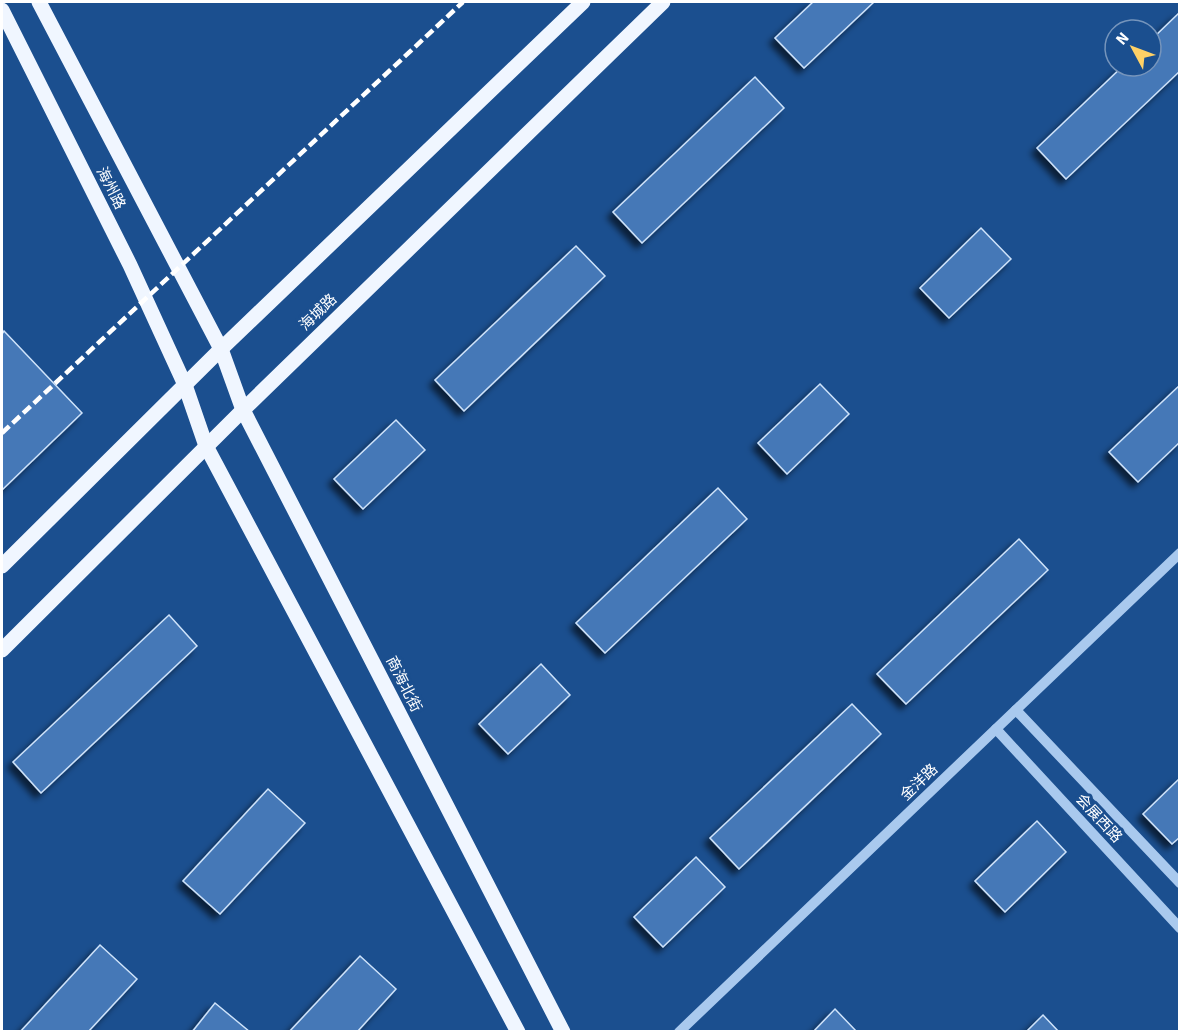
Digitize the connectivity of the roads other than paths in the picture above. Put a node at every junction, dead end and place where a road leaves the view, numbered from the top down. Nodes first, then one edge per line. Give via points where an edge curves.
1 (39, 2) edge
2 (583, 2) edge
3 (663, 2) edge
4 (2, 10) edge
5 (221, 349) junction
6 (185, 385) junction
7 (243, 410) junction
8 (206, 446) junction
9 (1179, 553) edge
10 (2, 566) edge
11 (2, 650) edge
12 (1016, 710) junction
13 (996, 729) junction
14 (1179, 884) edge
15 (1179, 928) edge
16 (518, 1032) edge
17 (563, 1032) edge
18 (679, 1032) edge

1 - 5 main road, 海州路
2 - 5 main road
3 - 7 main road, 海城路
4 - 6 main road, 海州路 via 130,265
5 - 6 main road
5 - 7 main road, 商海北街
6 - 8 main road
6 - 10 main road
7 - 8 main road, 海城路
7 - 17 main road, 商海北街
8 - 11 main road, 海城路
8 - 16 main road
9 - 12 street, 金洋路
12 - 13 street, 金洋路
12 - 14 street, 会展西路
13 - 15 street, 会展西路
13 - 18 street, 金洋路

